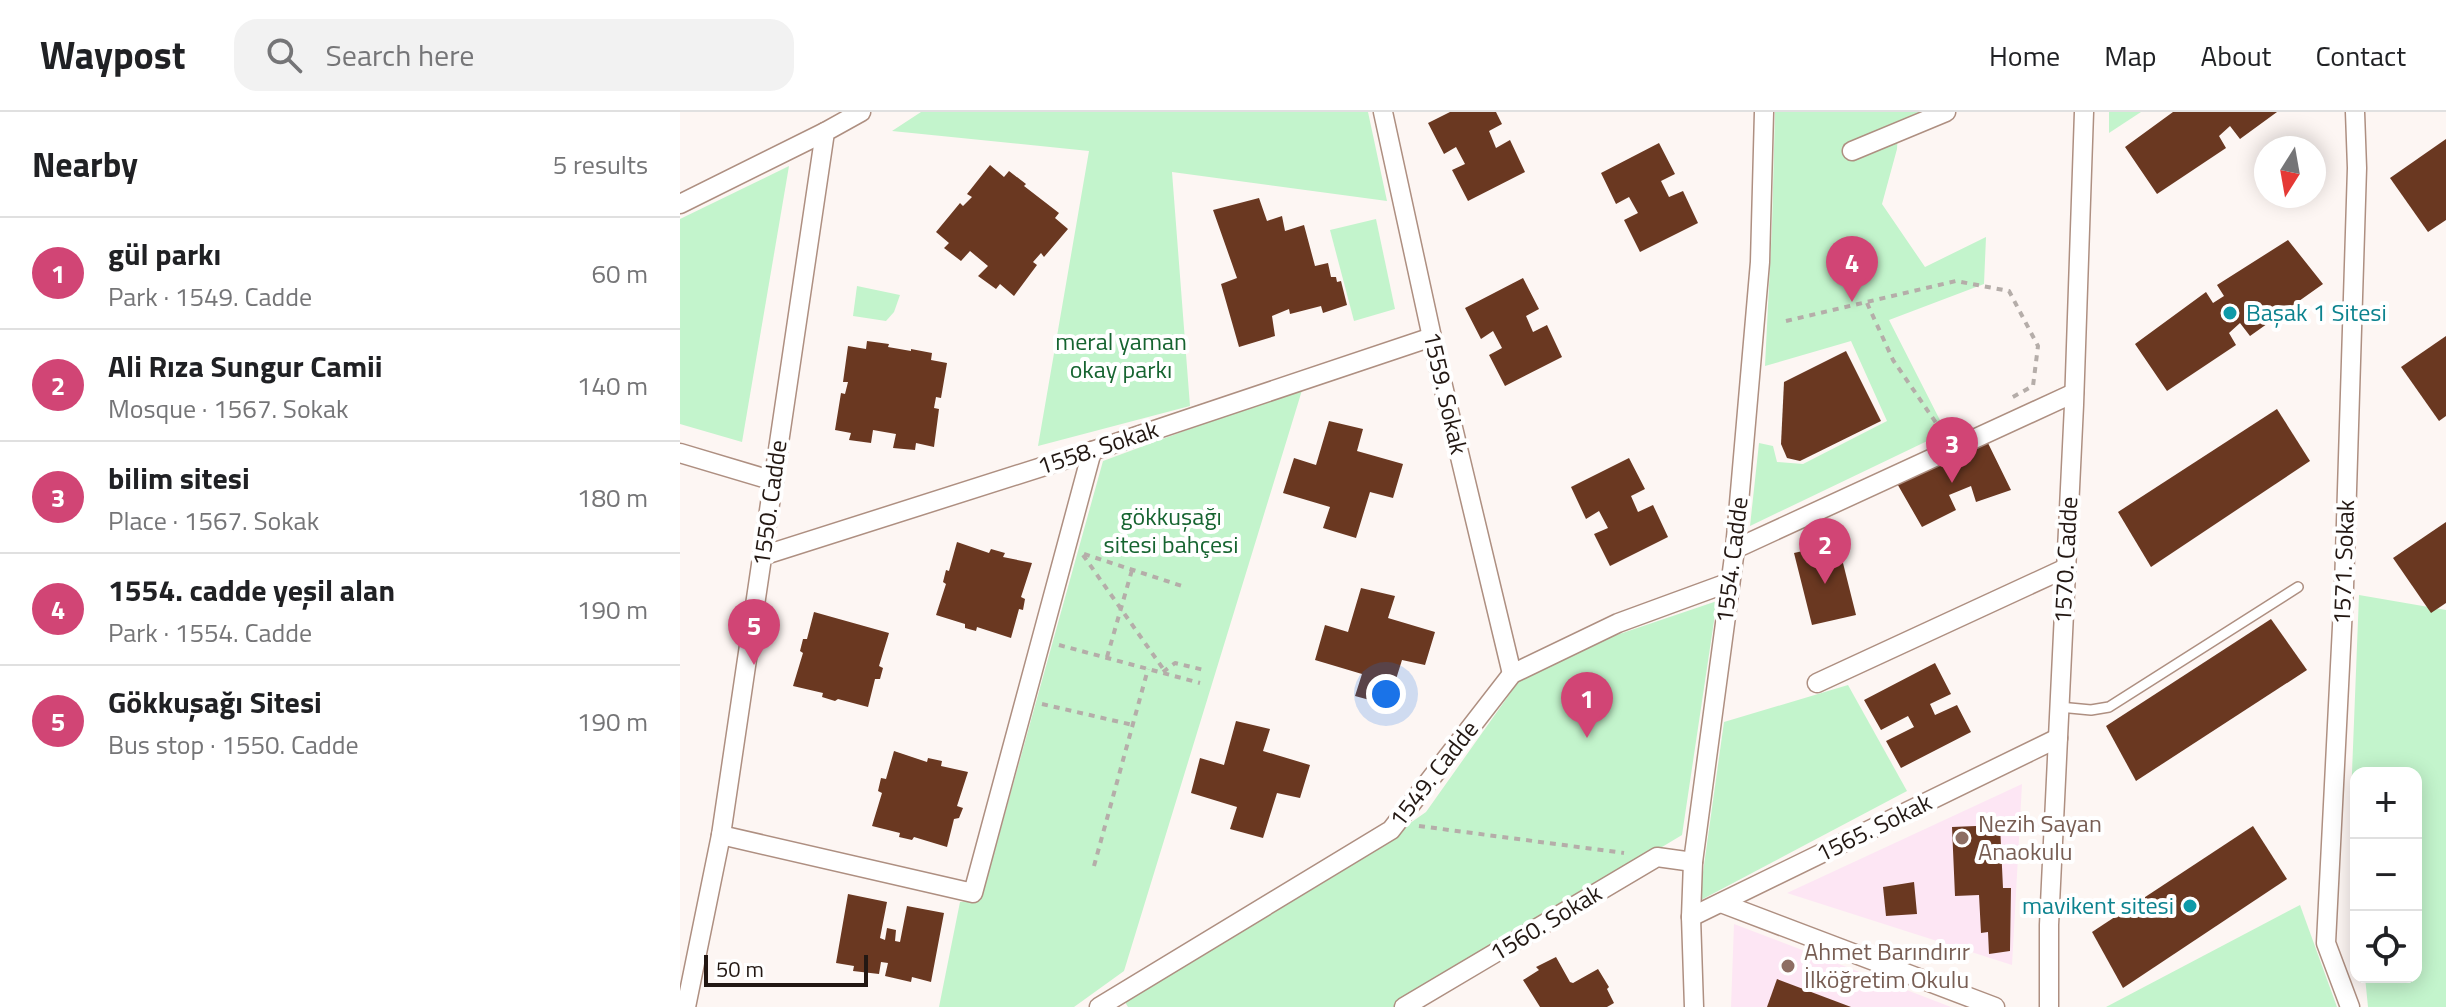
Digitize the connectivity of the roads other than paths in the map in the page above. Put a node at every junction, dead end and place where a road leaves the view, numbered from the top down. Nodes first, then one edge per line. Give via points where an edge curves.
1 (861, 112) edge
2 (1383, 112) edge
3 (1764, 112) edge
4 (1946, 112) edge
5 (2084, 112) edge
6 (2355, 112) edge
7 (825, 132) junction
8 (1852, 151) dead end
9 (682, 200) edge
10 (1432, 337) junction
11 (2074, 393) junction
12 (1092, 451) junction
13 (680, 453) edge
14 (774, 481) junction
15 (1735, 549) junction
16 (762, 556) junction
17 (2066, 568) junction
18 (1730, 582) junction
19 (2298, 587) dead end
20 (1512, 674) junction
21 (1817, 683) dead end
22 (2059, 707) junction
23 (2058, 738) junction
24 (721, 835) junction
25 (1693, 862) junction
26 (1721, 903) junction
27 (1691, 917) junction
28 (685, 999) edge
29 (1108, 1004) edge
30 (1404, 1007) edge
31 (1694, 1007) edge
32 (1995, 1007) edge
33 (2049, 1007) edge
34 (2350, 1007) edge

1 - 7 street
2 - 10 street, 1559. Sokak
3 - 15 street, 1554. Cadde via 1760,262
4 - 8 street
5 - 11 street, 1570. Cadde
6 - 34 street, 1571. Sokak via 2344,587 2326,943
7 - 9 street
7 - 14 street, 1550. Cadde
10 - 12 street, 1558. Sokak
10 - 20 street, 1559. Sokak
11 - 15 street
11 - 17 street, 1570. Cadde
12 - 16 street, 1558. Sokak
12 - 24 street via 973,893
13 - 14 street
14 - 16 street, 1550. Cadde
15 - 18 street, 1554. Cadde
16 - 24 street, 1550. Cadde
17 - 21 street
17 - 22 street, 1570. Cadde
18 - 20 street, 1549. Cadde via 1618,623
18 - 25 street, 1554. Cadde
19 - 22 lane via 2109,707
20 - 29 street, 1549. Cadde via 1391,830
22 - 23 street, 1570. Cadde
23 - 26 street, 1565. Sokak
23 - 33 street, 1570. Cadde
24 - 28 street, 1550. Cadde
25 - 27 street, 1554. Cadde
25 - 30 street, 1560. Sokak via 1657,857
26 - 27 street, 1565. Sokak
26 - 32 street
27 - 31 street, 1554. Cadde

